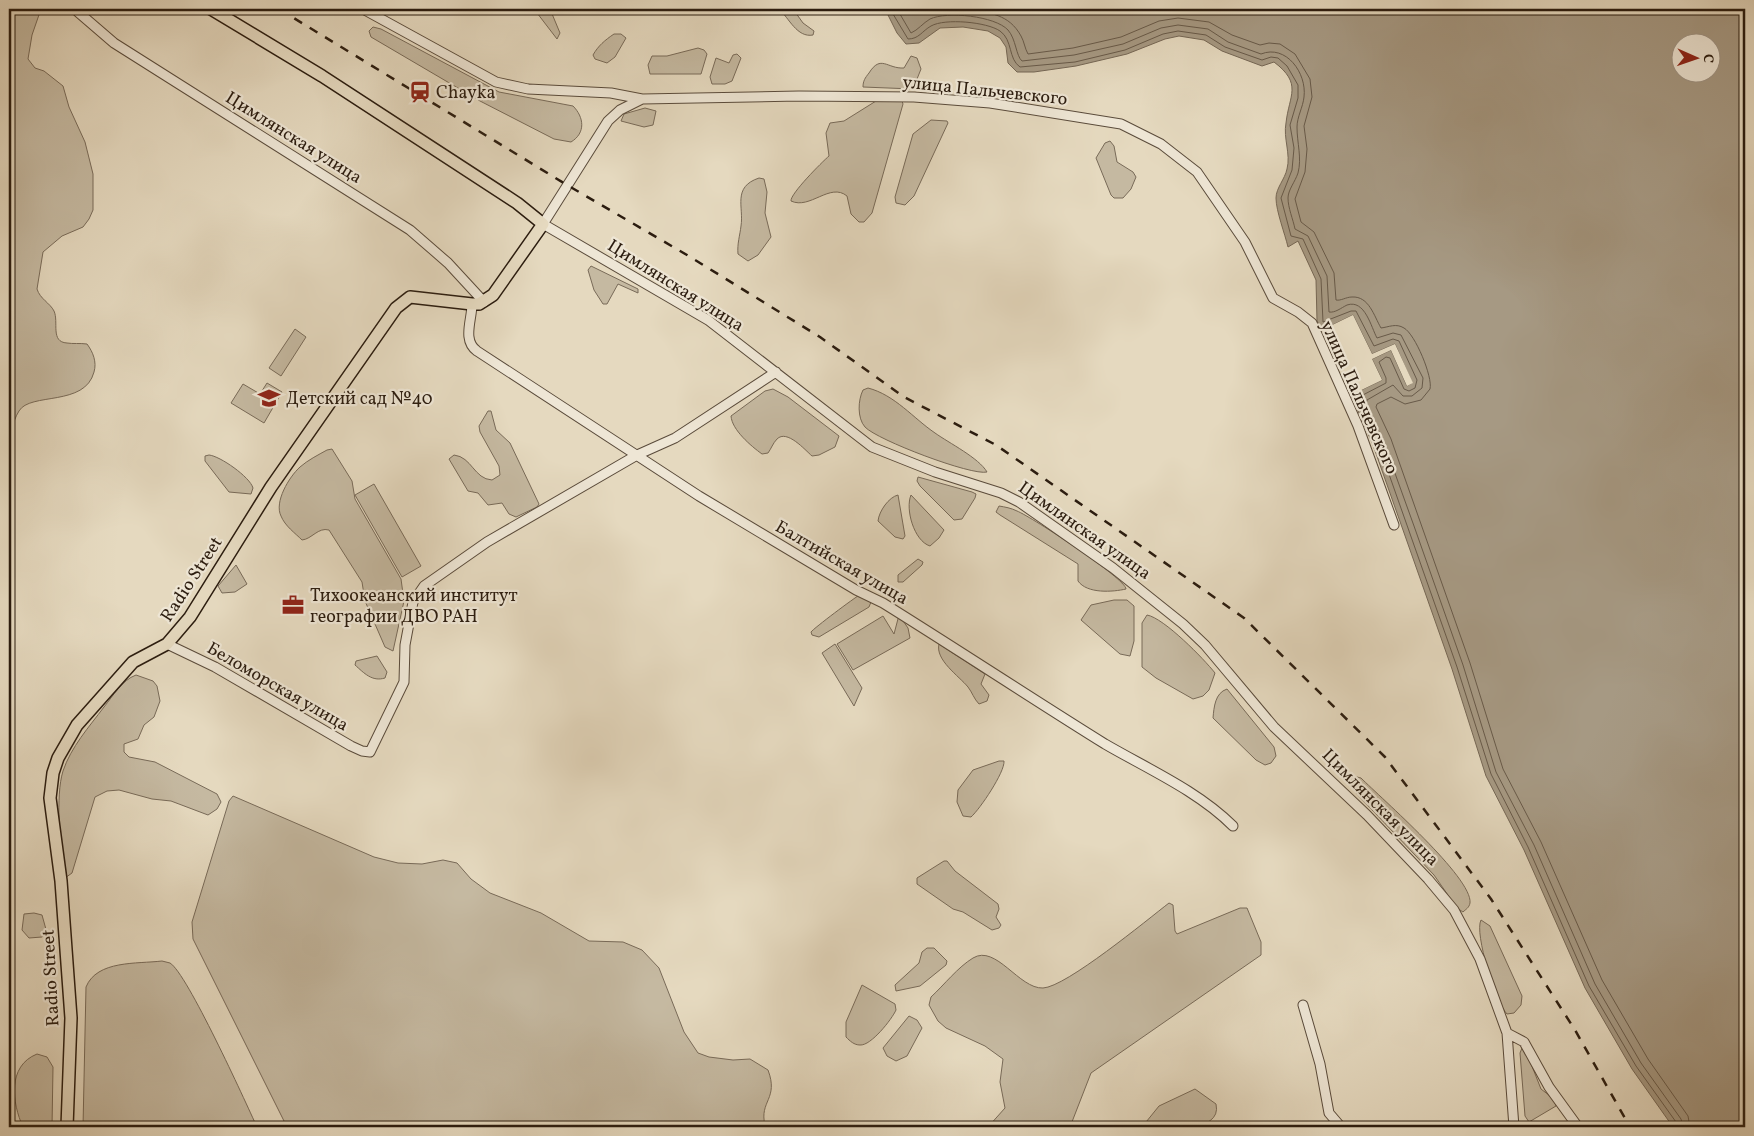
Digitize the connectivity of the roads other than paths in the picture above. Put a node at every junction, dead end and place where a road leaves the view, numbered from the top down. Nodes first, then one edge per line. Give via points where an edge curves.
1 (212, 9) edge
2 (363, 9) edge
3 (78, 12) dead end
4 (642, 99) junction
5 (543, 224) junction
6 (478, 303) junction
7 (776, 372) junction
8 (637, 455) junction
9 (1394, 525) dead end
10 (167, 644) junction
11 (1234, 826) dead end
12 (1303, 1005) dead end
13 (1507, 1033) junction
14 (67, 1127) edge
15 (1341, 1127) edge
16 (1514, 1127) edge
17 (1578, 1127) edge

1 - 5 main road via 322,76 517,203
2 - 4 street, улица Пальчевского via 496,82 528,89 611,93
3 - 6 street, Цимлянская улица via 122,48 410,230 448,263
4 - 5 street via 620,110 608,121
4 - 9 street, улица Пальчевского via 859,96 981,102 1116,123 1161,144 1189,163 1204,180 1245,242 1273,298 1312,323 1358,426
5 - 6 main road via 493,295
5 - 7 street, Цимлянская улица via 708,320
6 - 8 street, Балтийская улица via 468,339 472,347
6 - 10 main road, Radio Street via 415,297 405,299 396,308 261,502 206,594
7 - 8 street via 675,438
7 - 13 street, Цимлянская улица via 872,447 1019,502 1113,568 1183,624 1205,645 1274,727 1367,815 1454,910 1480,959
8 - 10 street, Беломорская улица via 487,542 424,586 413,602 404,645 404,682 373,748 367,752 351,746 215,667
8 - 11 street, Балтийская улица via 707,501 883,603 1055,713 1194,796 1221,813
10 - 14 main road, Radio Street via 133,662 109,688 73,731 53,773 50,798 61,880 70,1018
12 - 15 street via 1320,1064 1329,1113
13 - 16 street, Цимлянская улица
13 - 17 street via 1524,1042 1549,1087

